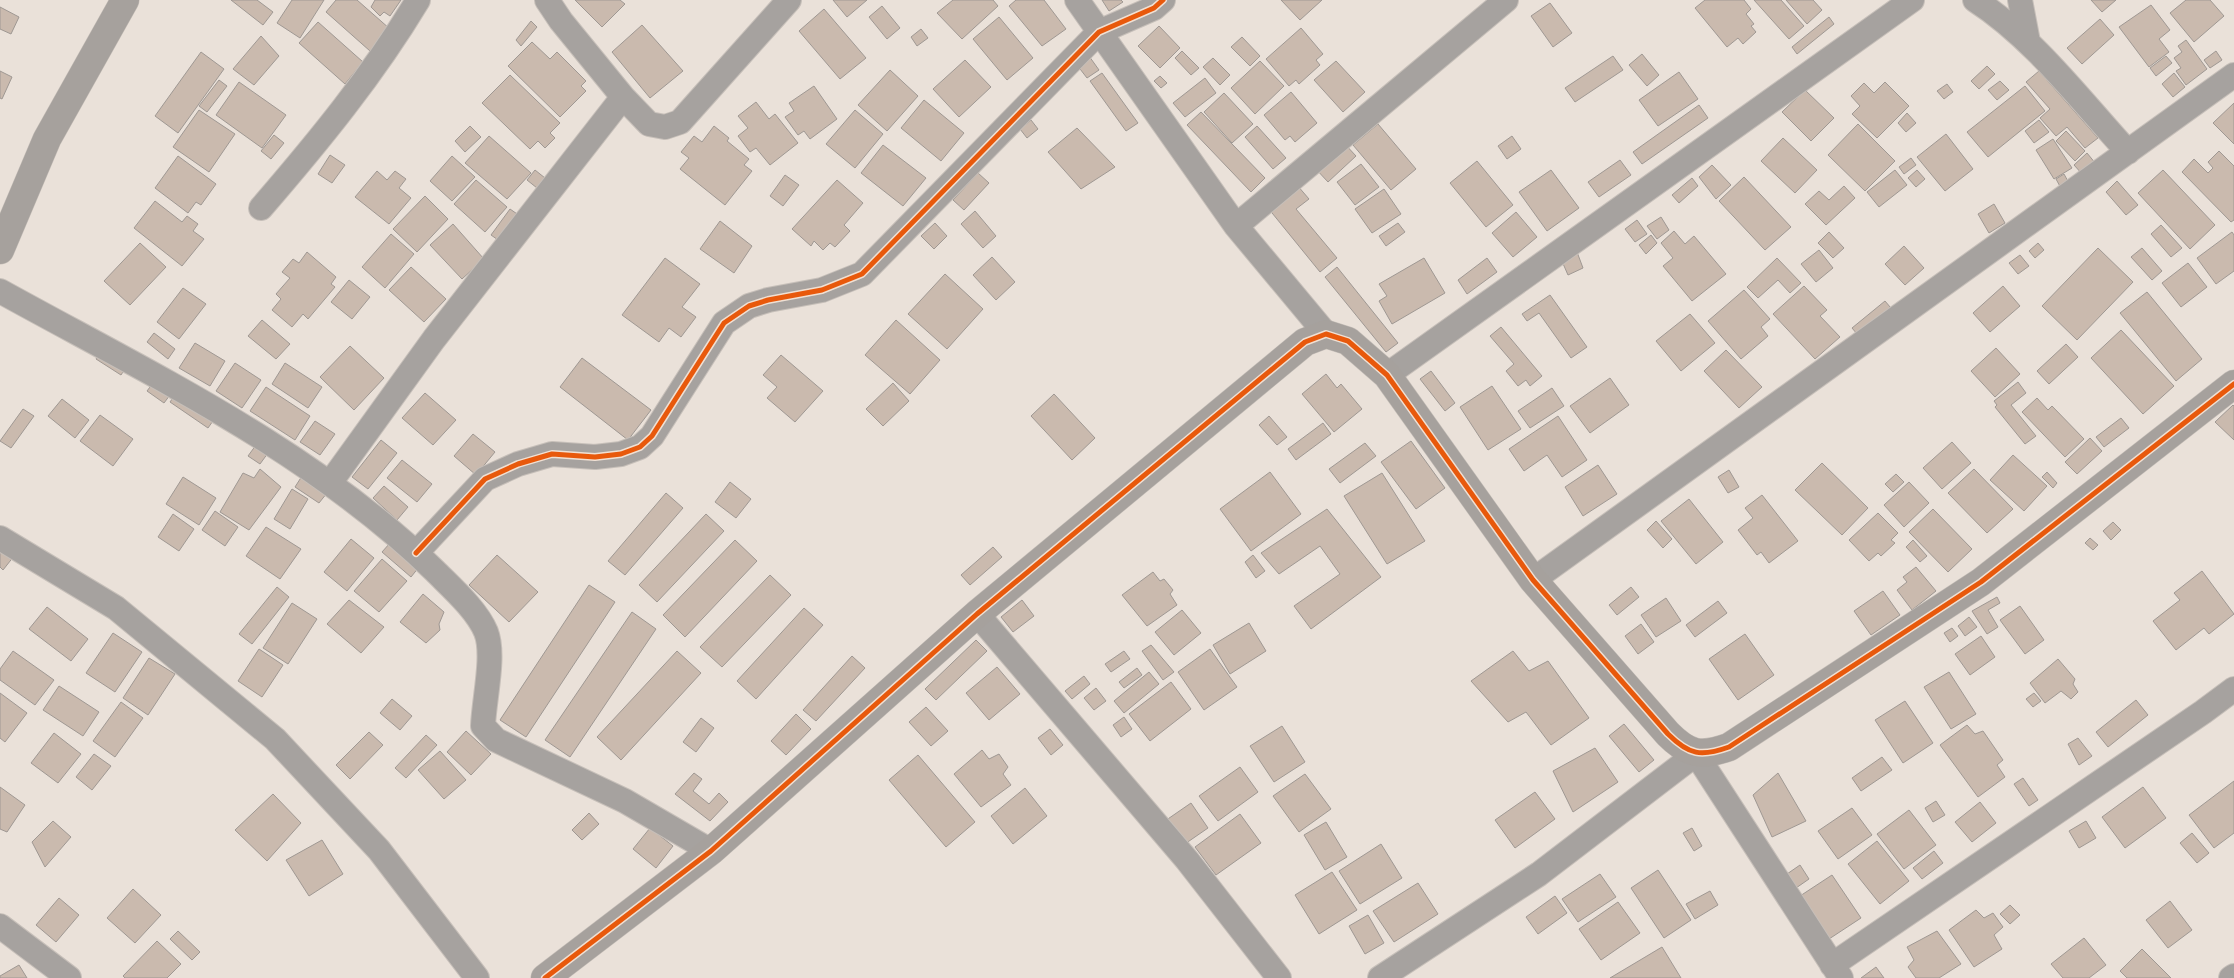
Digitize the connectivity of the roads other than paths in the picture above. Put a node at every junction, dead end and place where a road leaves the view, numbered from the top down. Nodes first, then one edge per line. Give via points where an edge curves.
1 (125, 0) edge
2 (418, 0) edge
3 (547, 0) edge
4 (789, 0) edge
5 (1077, 0) edge
6 (1163, 0) edge
7 (1506, 0) edge
8 (1912, 0) edge
9 (1975, 0) edge
10 (2020, 0) edge
11 (1099, 32) junction
12 (2028, 42) junction
13 (2234, 74) edge
14 (623, 98) junction
15 (2128, 152) junction
16 (261, 208) dead end
17 (1236, 226) junction
18 (0, 250) edge
19 (0, 291) edge
20 (1326, 334) junction
21 (1387, 375) junction
22 (2234, 384) edge
23 (330, 483) junction
24 (0, 538) edge
25 (416, 553) junction
26 (1533, 580) junction
27 (977, 614) junction
28 (2234, 689) edge
29 (1696, 754) junction
30 (711, 851) junction
31 (0, 926) edge
32 (1837, 972) edge
33 (2234, 976) edge
34 (69, 978) edge
35 (477, 978) edge
36 (545, 978) edge
37 (1279, 978) edge
38 (1380, 978) edge
39 (2231, 978) edge

1 - 18 street via 48,139
2 - 16 street via 396,37 332,124
3 - 14 street
4 - 14 street via 680,122 665,127 649,124
5 - 11 street
6 - 11 street via 1154,8
7 - 17 street
8 - 21 street
9 - 12 street
10 - 12 street
11 - 17 street
11 - 25 street via 862,274 822,290 749,306 724,323 652,436 640,447 622,454 595,457 552,454 518,464 485,479
12 - 15 street
13 - 15 street
14 - 23 street via 434,339
15 - 26 street
17 - 20 street
19 - 23 street via 235,421
20 - 21 street via 1348,341
20 - 27 street via 1305,342
21 - 26 street
22 - 29 street via 1981,582 1729,747
23 - 25 street
24 - 35 street via 116,608 275,739 379,850
25 - 30 street via 464,600 486,631 490,652 483,726 496,740 625,801
26 - 29 street via 1668,734 1679,745
27 - 30 street
27 - 37 street via 1187,860
28 - 32 street
29 - 32 street
29 - 38 street via 1539,874
30 - 36 street
31 - 34 street
33 - 39 street

